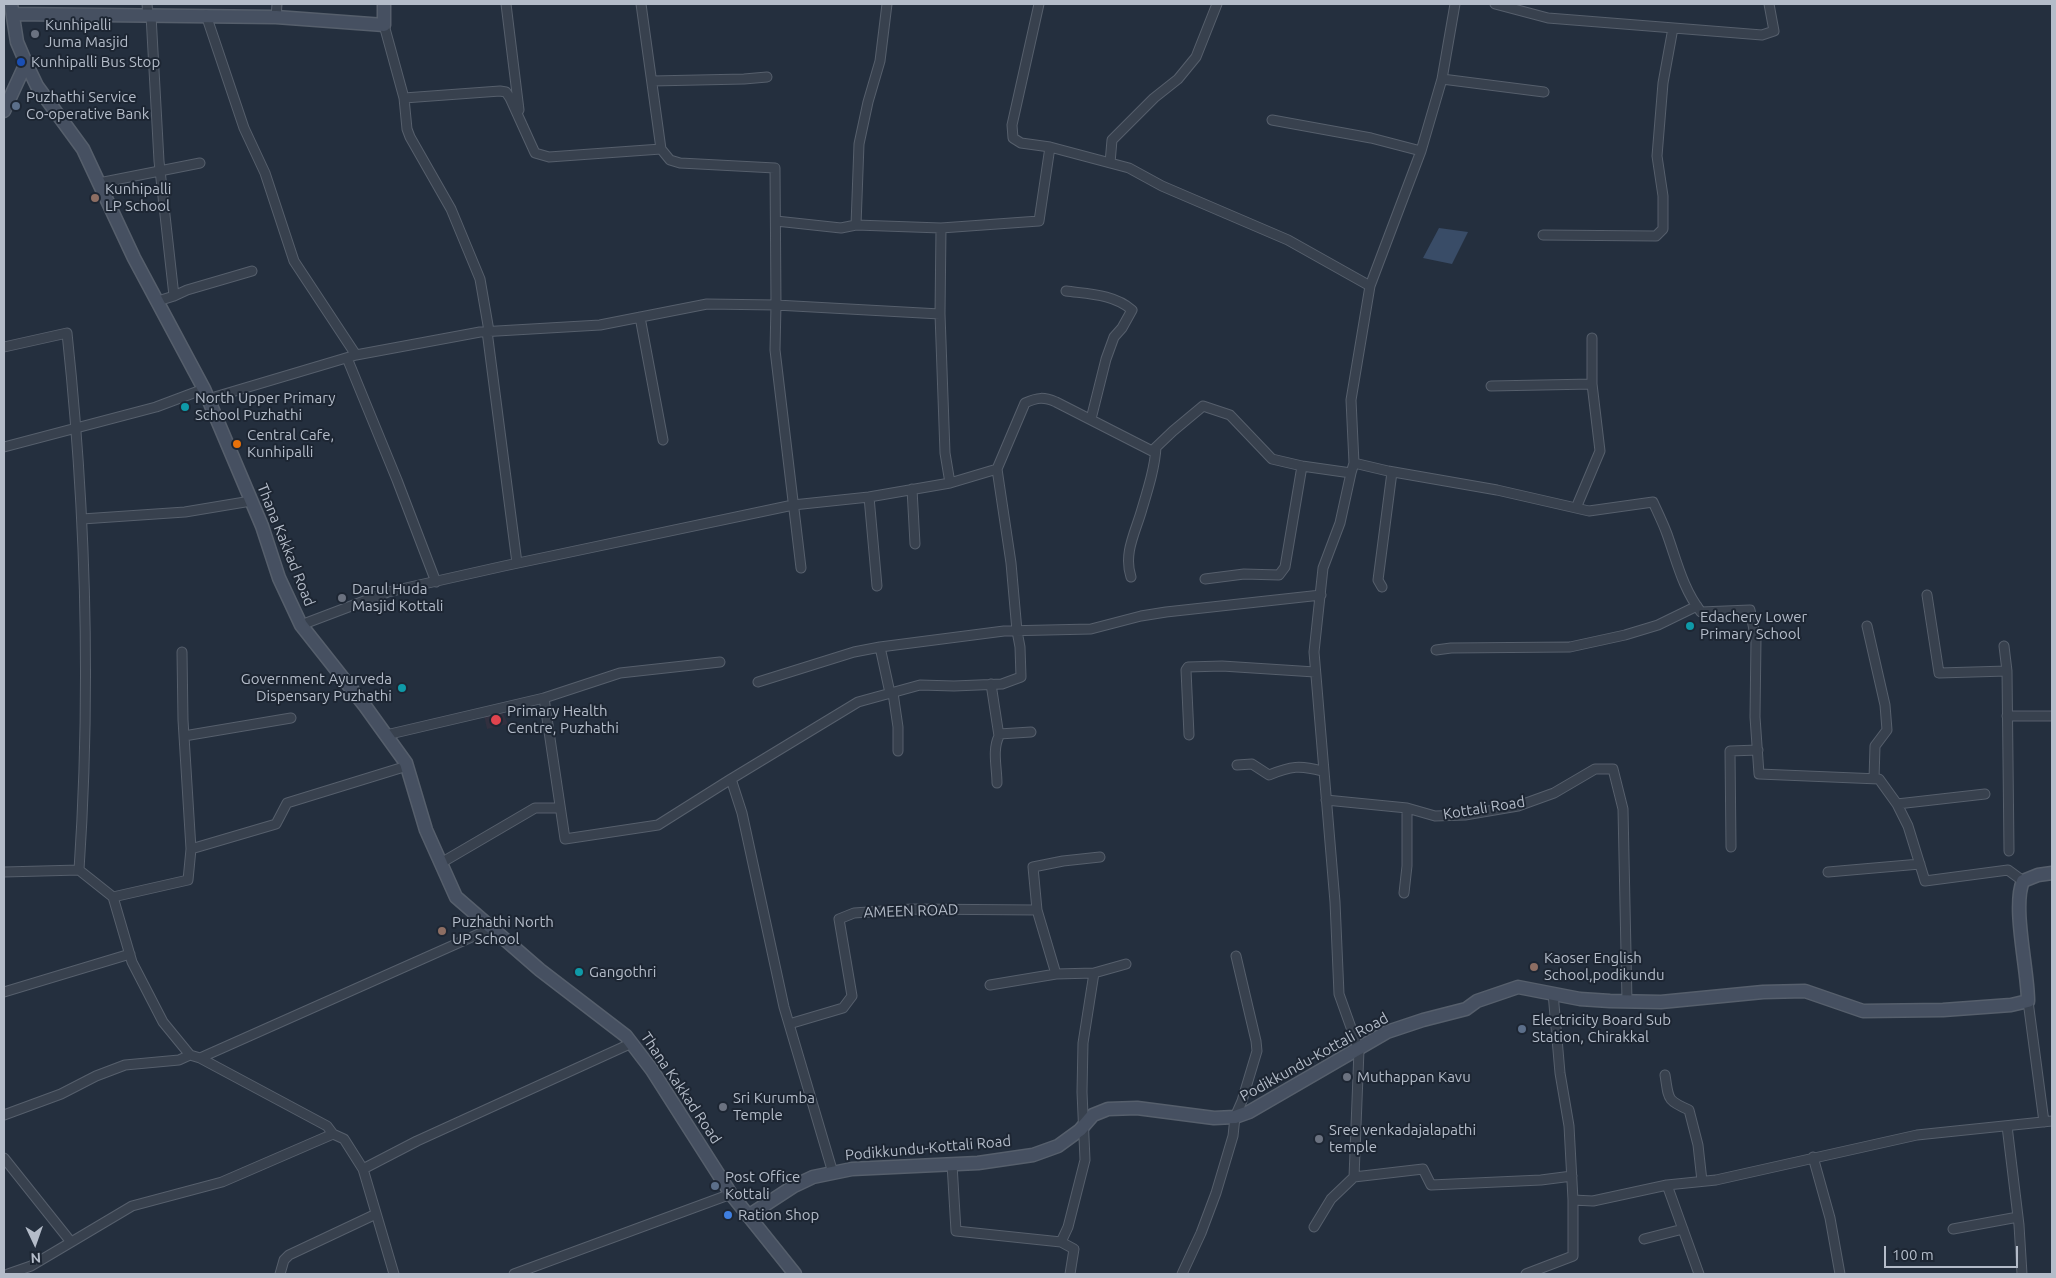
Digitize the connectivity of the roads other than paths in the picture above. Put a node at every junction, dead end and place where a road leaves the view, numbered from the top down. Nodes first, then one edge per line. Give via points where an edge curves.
1 (384, 4) edge
2 (506, 4) edge
3 (641, 4) edge
4 (887, 4) edge
5 (1038, 4) edge
6 (1217, 4) edge
7 (1455, 4) edge
8 (1495, 4) edge
9 (1769, 4) edge
10 (12, 9) edge
11 (277, 10) edge
12 (148, 11) edge
13 (206, 15) junction
14 (384, 25) junction
15 (1673, 28) junction
16 (26, 63) junction
17 (767, 76) dead end
18 (1442, 79) junction
19 (652, 81) junction
20 (1544, 92) dead end
21 (404, 98) junction
22 (4, 111) edge
23 (520, 118) junction
24 (1272, 120) dead end
25 (1050, 148) junction
26 (662, 149) junction
27 (1421, 151) junction
28 (200, 163) dead end
29 (1110, 163) junction
30 (160, 170) junction
31 (99, 183) junction
32 (776, 221) junction
33 (856, 225) junction
34 (941, 228) junction
35 (1543, 235) dead end
36 (252, 271) dead end
37 (1370, 286) junction
38 (1066, 291) dead end
39 (174, 296) junction
40 (158, 301) junction
41 (776, 305) junction
42 (940, 314) junction
43 (640, 317) junction
44 (488, 331) junction
45 (1592, 338) dead end
46 (4, 347) edge
47 (351, 356) junction
48 (1592, 384) junction
49 (1492, 386) dead end
50 (206, 394) junction
51 (1092, 419) junction
52 (78, 428) junction
53 (664, 440) dead end
54 (4, 447) edge
55 (1156, 447) junction
56 (1354, 463) junction
57 (1302, 466) junction
58 (997, 469) junction
59 (1392, 472) junction
60 (1351, 473) junction
61 (950, 483) junction
62 (912, 489) junction
63 (869, 496) junction
64 (251, 501) junction
65 (793, 505) junction
66 (1576, 508) junction
67 (82, 519) junction
68 (916, 544) dead end
69 (517, 563) junction
70 (801, 568) dead end
71 (1130, 577) dead end
72 (1205, 579) dead end
73 (436, 582) junction
74 (877, 586) dead end
75 (1382, 586) dead end
76 (1321, 596) junction
77 (1928, 596) dead end
78 (1697, 606) junction
79 (301, 625) junction
80 (1867, 626) dead end
81 (1017, 631) junction
82 (2004, 646) dead end
83 (880, 647) junction
84 (1436, 650) dead end
85 (182, 652) dead end
86 (720, 662) dead end
87 (2007, 671) junction
88 (1315, 672) junction
89 (758, 682) dead end
90 (991, 684) junction
91 (891, 693) junction
92 (544, 698) junction
93 (2007, 716) junction
94 (2052, 716) edge
95 (291, 718) dead end
96 (1031, 732) dead end
97 (999, 734) junction
98 (386, 735) junction
99 (1189, 735) dead end
100 (184, 736) junction
101 (1758, 750) junction
102 (898, 751) dead end
103 (1237, 764) dead end
104 (407, 766) junction
105 (1322, 771) junction
106 (731, 778) junction
107 (1874, 778) junction
108 (997, 783) dead end
109 (1985, 794) dead end
110 (1326, 800) junction
111 (1898, 804) junction
112 (560, 808) junction
113 (1407, 808) junction
114 (1732, 847) dead end
115 (191, 849) junction
116 (2009, 850) dead end
117 (1100, 857) dead end
118 (441, 863) junction
119 (1920, 864) junction
120 (78, 870) junction
121 (4, 872) edge
122 (1828, 872) dead end
123 (2052, 873) edge
124 (2023, 880) junction
125 (1404, 893) dead end
126 (113, 897) junction
127 (1037, 910) junction
128 (492, 928) junction
129 (130, 954) junction
130 (1236, 956) dead end
131 (1126, 964) dead end
132 (1094, 973) junction
133 (1056, 974) junction
134 (990, 985) dead end
135 (4, 992) edge
136 (1552, 993) junction
137 (1626, 1001) junction
138 (2028, 1001) junction
139 (788, 1024) junction
140 (632, 1043) junction
141 (1359, 1050) junction
142 (190, 1056) junction
143 (200, 1058) junction
144 (1665, 1074) dead end
145 (4, 1115) edge
146 (1235, 1117) junction
147 (2048, 1122) edge
148 (1084, 1125) junction
149 (2007, 1126) junction
150 (332, 1134) junction
151 (1813, 1157) junction
152 (4, 1158) edge
153 (952, 1164) junction
154 (363, 1169) junction
155 (833, 1173) junction
156 (1572, 1176) junction
157 (1354, 1177) junction
158 (1702, 1182) junction
159 (1667, 1185) junction
160 (730, 1194) junction
161 (1573, 1200) junction
162 (376, 1214) junction
163 (748, 1216) junction
164 (2018, 1217) junction
165 (1314, 1228) dead end
166 (1953, 1229) dead end
167 (1683, 1230) junction
168 (1644, 1239) dead end
169 (71, 1242) junction
170 (1060, 1242) junction
171 (8, 1274) edge
172 (280, 1274) edge
173 (394, 1274) edge
174 (514, 1274) edge
175 (795, 1274) edge
176 (1070, 1274) edge
177 (1182, 1274) edge
178 (1526, 1274) edge
179 (1699, 1274) edge
180 (1840, 1274) edge
181 (2022, 1274) edge

1 - 14 main road
2 - 23 street
3 - 19 street
4 - 33 street via 880,60 859,144
5 - 25 street via 1012,125 1013,138 1021,144
6 - 29 street via 1196,57 1178,79 1112,140
7 - 18 street
8 - 15 street via 1548,18
9 - 15 street via 1774,31 1762,35
10 - 12 main road
10 - 16 main road, Thana Kakkad Road via 17,42
11 - 13 main road
11 - 14 main road
12 - 13 main road
12 - 30 street
13 - 47 street via 244,128 266,173 294,261
14 - 21 street
15 - 35 street via 1663,83 1657,156 1663,196 1663,229 1656,236
16 - 22 main road
16 - 31 main road, Thana Kakkad Road via 37,86 83,149
17 - 19 street
18 - 20 street
18 - 27 street
19 - 26 street
21 - 23 street via 506,92
21 - 44 street via 410,137 451,209 480,279
23 - 26 street via 536,153 542,156
24 - 27 street via 1371,138
25 - 29 street
25 - 34 street via 1040,221
26 - 32 street via 670,160 680,163 775,168
27 - 37 street
28 - 30 street
29 - 37 street via 1129,168 1162,186 1288,240
30 - 31 street
30 - 39 street
31 - 40 main road, Thana Kakkad Road
32 - 33 street via 841,228
32 - 41 street
33 - 34 street
34 - 42 street
36 - 39 street
37 - 56 street via 1351,400
38 - 51 street via 1108,297 1132,310 1114,337
39 - 40 street
40 - 50 main road, Thana Kakkad Road
41 - 42 street
41 - 43 street via 707,304
41 - 65 street via 776,350
42 - 61 street via 945,453
43 - 44 street via 600,325
43 - 53 street
44 - 47 street
44 - 69 street
45 - 48 street
46 - 52 street via 67,333
47 - 50 street
47 - 73 street
48 - 49 street
48 - 66 street via 1600,451
50 - 52 street
50 - 64 main road, Thana Kakkad Road
51 - 55 street via 1152,451
51 - 58 street via 1044,397 1026,403
52 - 54 street
52 - 67 street
55 - 57 street via 1203,406 1230,416 1272,459
55 - 71 street via 1142,510 1132,535
56 - 59 street
56 - 60 street
57 - 60 street
57 - 72 street via 1285,567 1279,575 1244,574
58 - 61 street
58 - 81 street
59 - 66 street
59 - 75 street via 1378,580
60 - 76 street via 1340,523 1323,568
61 - 62 street
62 - 63 street
62 - 68 street
63 - 65 street
63 - 74 street
64 - 67 street via 185,512
64 - 79 main road, Thana Kakkad Road via 279,578
65 - 69 street
65 - 70 street
66 - 78 street via 1589,511 1653,502 1679,573
67 - 120 street via 86,615
69 - 73 street
73 - 79 street via 388,592
76 - 81 street via 1166,612 1092,629
76 - 88 street via 1314,652
77 - 87 street via 1938,674
78 - 84 street via 1658,625 1570,647
78 - 101 street via 1701,612 1750,610 1756,640
79 - 98 main road, Thana Kakkad Road
80 - 107 street via 1885,705 1887,730 1875,746
81 - 83 street
81 - 90 street via 1021,677
82 - 87 street
83 - 89 street via 829,659
83 - 91 street
85 - 100 street
86 - 92 street via 620,673
87 - 93 street
88 - 99 street via 1188,667
88 - 105 street
90 - 91 street via 920,686
90 - 97 street
91 - 102 street via 898,726
91 - 106 street via 858,702
92 - 98 street
92 - 112 street
93 - 94 street
93 - 116 street
95 - 100 street
96 - 97 street
97 - 108 street via 995,752
98 - 104 main road, Thana Kakkad Road
100 - 115 street
101 - 107 street via 1759,774
101 - 114 street via 1730,751
103 - 105 street via 1252,764 1269,775 1289,767 1305,766
104 - 115 street via 287,803 276,824
104 - 118 main road, Thana Kakkad Road via 426,830
105 - 110 street
106 - 112 street via 658,825 565,839
106 - 139 street via 742,813
107 - 111 street via 1879,779
109 - 111 street
110 - 113 street, Kottali Road
110 - 141 street via 1340,994
111 - 119 street
112 - 118 street via 535,808
113 - 125 street
113 - 137 street, Kottali Road via 1435,816 1465,815 1518,806 1554,793 1595,770 1613,768 1623,809
115 - 126 street via 188,880
117 - 127 street via 1033,867
118 - 128 main road, Thana Kakkad Road via 456,897
119 - 122 street
119 - 124 street via 1925,881 2008,870
120 - 121 street
120 - 126 street
123 - 124 main road
124 - 138 main road via 2019,908
126 - 129 street
127 - 133 street
127 - 139 street, AMEEN ROAD via 912,909 854,913 839,919 852,996 843,1008
128 - 140 main road, Thana Kakkad Road
128 - 143 street
129 - 135 street
129 - 142 street via 163,1022
130 - 146 street via 1257,1052
131 - 132 street
132 - 133 street
132 - 148 street via 1083,1043
133 - 134 street
136 - 137 main road, Podikkundu-Kottali Road via 1580,999
136 - 141 main road, Podikkundu-Kottali Road via 1518,987 1477,1001 1466,1009 1387,1032
136 - 156 street
137 - 138 main road, Podikkundu-Kottali Road via 1661,1002 1806,991 1863,1011 1943,1010
138 - 147 street
139 - 155 street
140 - 154 street
140 - 160 main road, Thana Kakkad Road
141 - 146 main road, Podikkundu-Kottali Road
141 - 157 street
142 - 143 street
142 - 145 street via 125,1065
143 - 150 street via 327,1126
144 - 158 street via 1673,1103 1689,1110 1698,1145
146 - 148 main road, Podikkundu-Kottali Road via 1214,1118 1137,1108 1108,1109 1093,1115
146 - 177 street via 1234,1136 1216,1193
147 - 149 street
148 - 153 main road, Podikkundu-Kottali Road via 1058,1146 1033,1155
148 - 170 street via 1085,1160 1068,1227
149 - 151 street via 1918,1135
149 - 164 street
150 - 154 street via 344,1139
150 - 169 street via 222,1182 132,1206
151 - 158 street
151 - 180 street via 1830,1218
152 - 169 street
153 - 155 main road, Podikkundu-Kottali Road via 852,1169
153 - 170 street via 956,1231
154 - 162 street
155 - 163 main road, Podikkundu-Kottali Road via 813,1177 794,1186
156 - 157 street via 1431,1185 1423,1169
156 - 161 street
157 - 165 street via 1331,1199
158 - 159 street
159 - 161 street via 1593,1201
159 - 167 street
160 - 163 main road, Thana Kakkad Road
160 - 174 street
161 - 178 street via 1573,1256
162 - 172 street via 289,1255
162 - 173 street
163 - 175 main road, Thana Kakkad Road
164 - 166 street
164 - 181 street
167 - 168 street
167 - 179 street
169 - 171 street via 31,1266
170 - 176 street via 1074,1249

